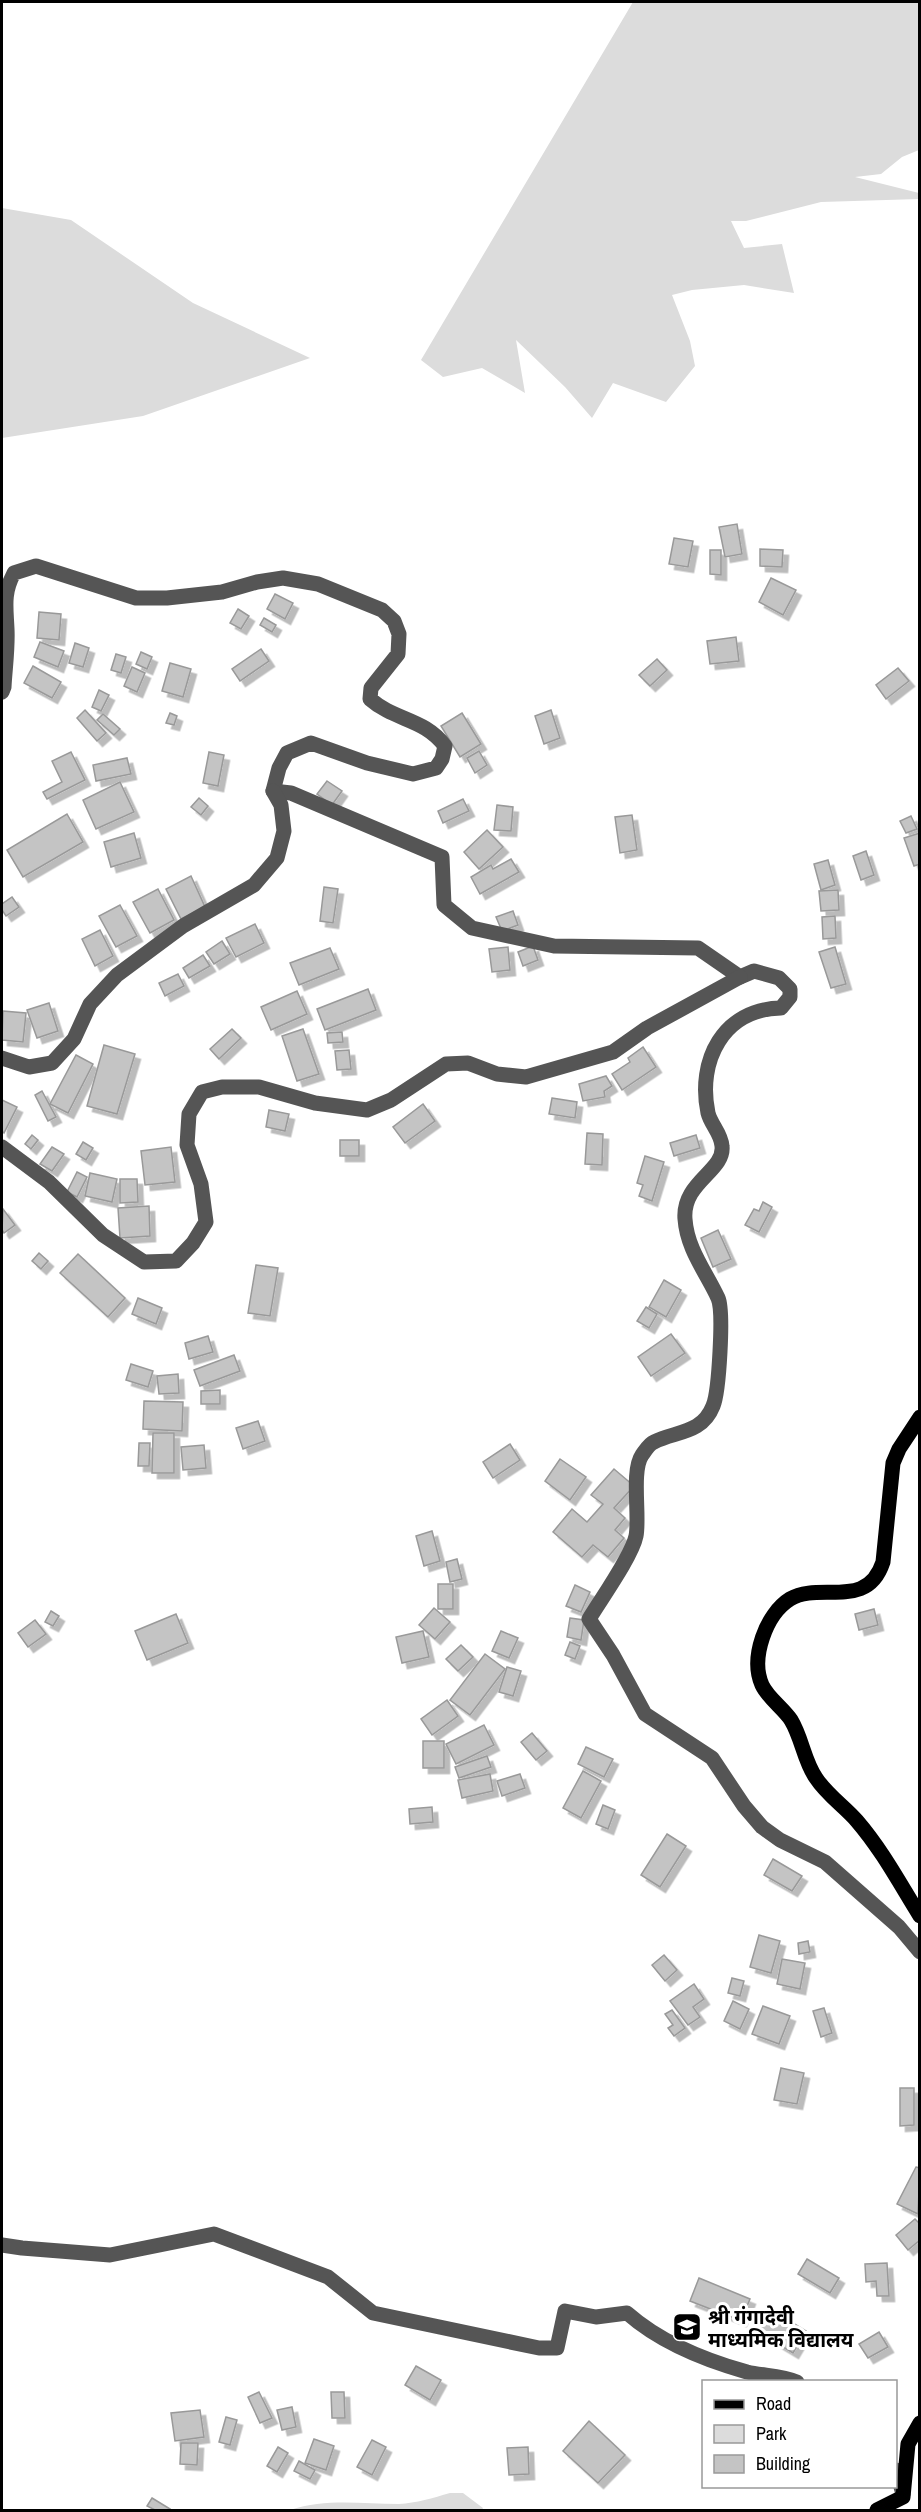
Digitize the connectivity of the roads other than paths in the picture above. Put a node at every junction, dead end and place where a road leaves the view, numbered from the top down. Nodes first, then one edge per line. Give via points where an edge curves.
1 (3, 604) edge
2 (2, 692) edge
3 (273, 790) junction
4 (740, 977) junction
5 (2, 1058) edge
6 (2, 1147) edge
7 (920, 1417) edge
8 (920, 1916) edge
9 (920, 1952) edge
10 (2, 2245) edge
11 (787, 2380) edge
12 (920, 2423) edge
13 (897, 2474) edge
14 (903, 2497) junction
15 (877, 2511) edge

1 - 2 street via 7,629
1 - 3 street via 14,573 36,566 136,598 222,592 283,578 318,584 382,610 394,621 399,634 398,654 371,688 370,699 436,734 445,746 442,759 436,768 413,774 311,743 287,753
3 - 4 street via 291,793 442,857 444,905 472,928 554,946 698,948
3 - 5 street via 281,805 284,831 277,858 254,885 183,926 117,975 90,1004 74,1039 52,1063 29,1067
4 - 6 street via 647,1028 613,1052 526,1077 497,1074 468,1063 446,1064 391,1100 368,1110 315,1102 259,1087 222,1087 202,1092 189,1114 187,1145 201,1184 206,1222 194,1243 176,1261 144,1262 103,1235 49,1182
4 - 9 street via 754,971 779,978 790,989 790,998 781,1008 764,1008 743,1017 721,1036 707,1064 704,1092 709,1117 721,1136 723,1149 717,1164 689,1194 685,1221 694,1254 720,1301 719,1373 713,1406 702,1423 690,1431 651,1443 639,1459 636,1536 590,1619 645,1714 712,1758 762,1827 825,1863 899,1927
7 - 8 main road via 893,1463 879,1575 859,1589 793,1597 780,1606 762,1642 759,1671 763,1685 791,1721 815,1776 882,1853
10 - 11 street via 110,2255 213,2234 328,2277 373,2313 539,2349 557,2348 565,2311 596,2317 627,2313 643,2327 692,2354
12 - 14 main road via 908,2444
13 - 14 street
14 - 15 main road

